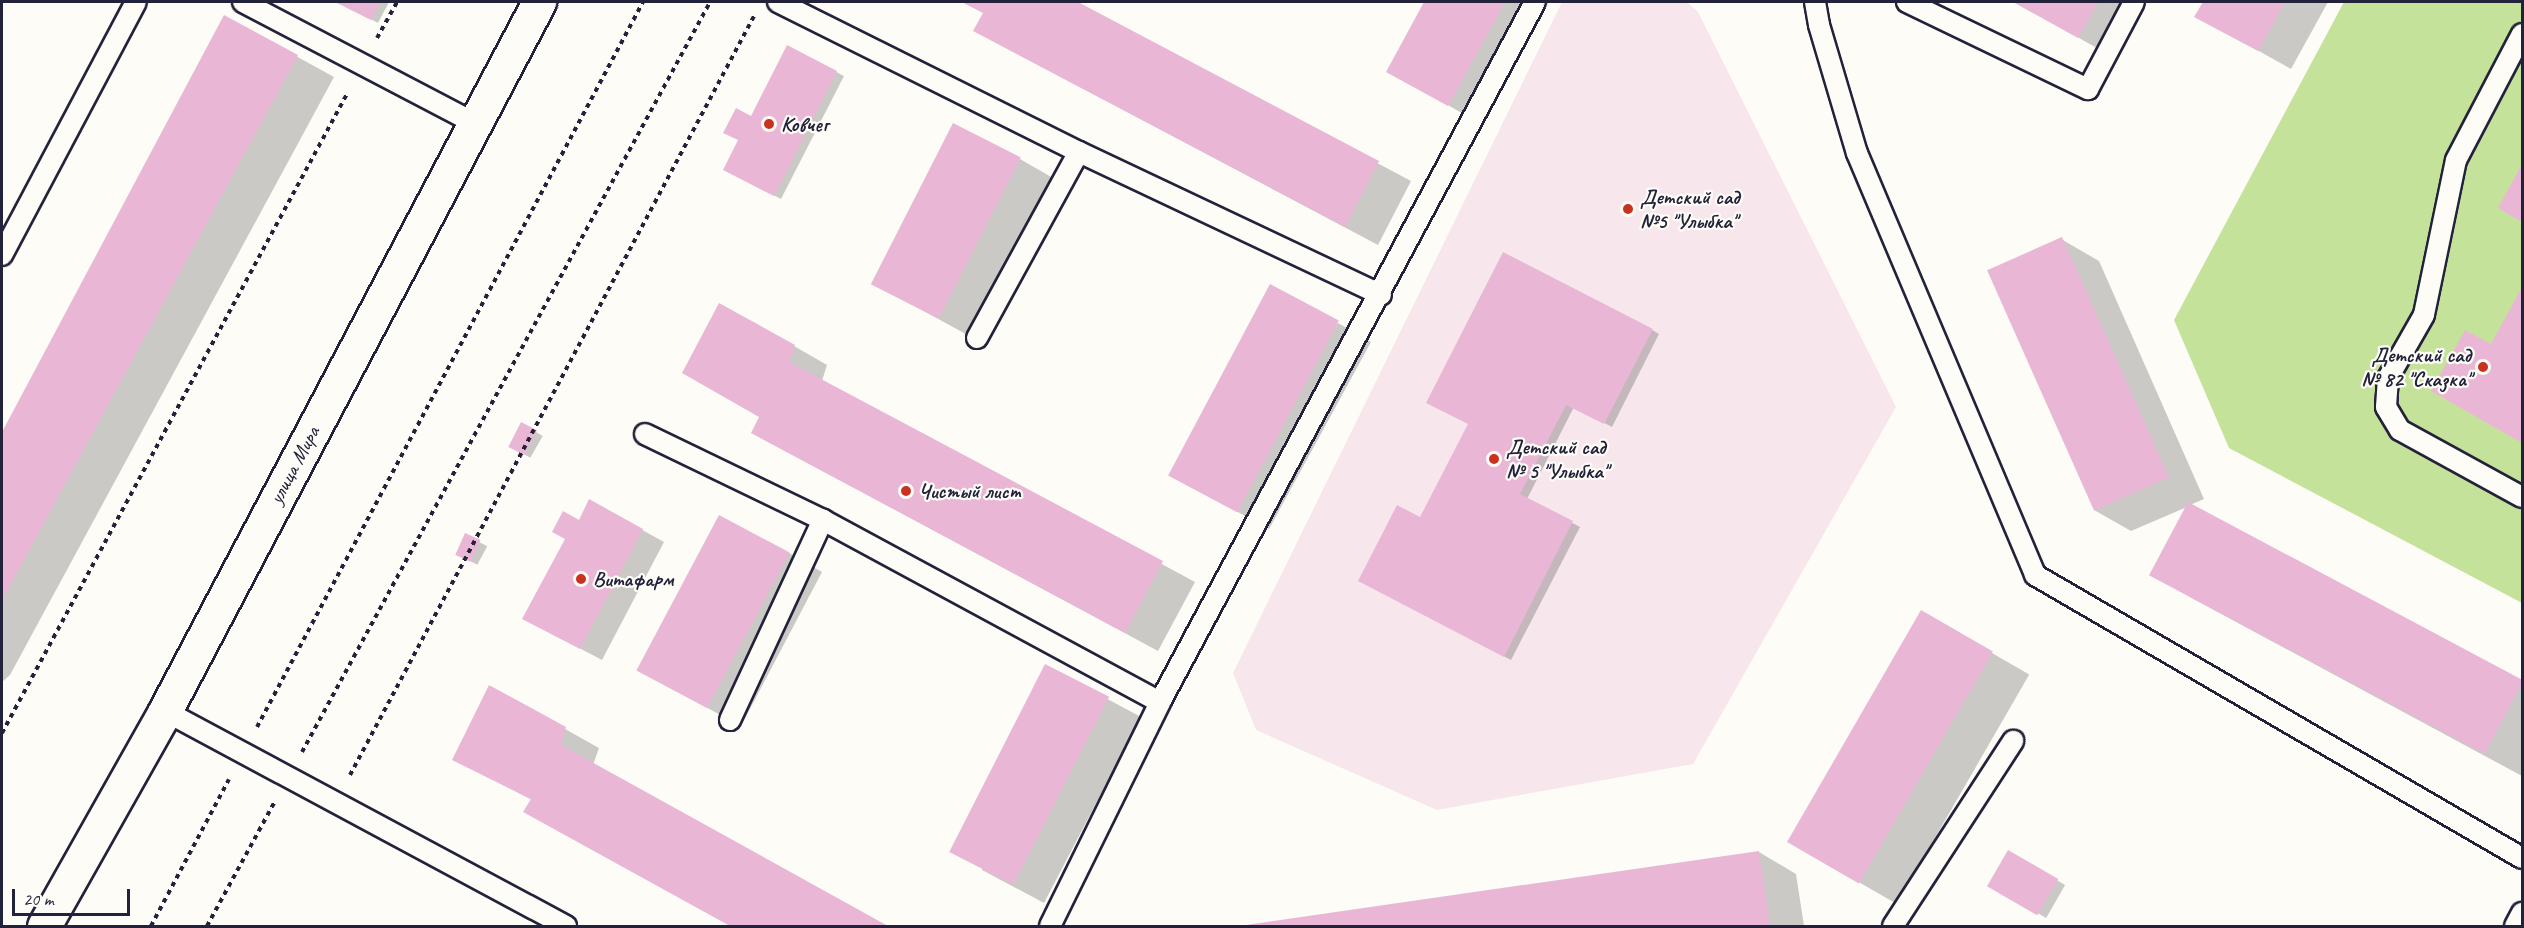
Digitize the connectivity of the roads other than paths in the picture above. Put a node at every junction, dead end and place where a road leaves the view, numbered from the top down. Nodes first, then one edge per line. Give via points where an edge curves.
1 (136, 2) edge
2 (243, 2) edge
3 (539, 2) edge
4 (778, 2) edge
5 (1535, 2) edge
6 (1815, 2) edge
7 (1907, 2) edge
8 (2134, 2) edge
9 (2523, 34) edge
10 (474, 123) junction
11 (1079, 152) junction
12 (2, 255) edge
13 (1381, 295) junction
14 (977, 338) dead end
15 (645, 434) dead end
16 (2523, 497) edge
17 (823, 520) junction
18 (1160, 702) junction
19 (165, 711) junction
20 (730, 720) dead end
21 (2013, 741) dead end
22 (2523, 858) edge
23 (2523, 913) edge
24 (44, 927) edge
25 (566, 927) edge
26 (1050, 927) edge
27 (1893, 927) edge
28 (2515, 927) edge

1 - 12 lane
2 - 10 lane
3 - 10 street, улица Мира
4 - 11 lane
5 - 13 lane
6 - 22 lane via 1857,153 2036,575
7 - 8 lane via 2088,89
9 - 16 lane via 2456,160 2424,315 2388,378 2386,407 2400,430
10 - 19 street, улица Мира
11 - 13 lane
11 - 14 lane
13 - 18 lane
15 - 17 lane
17 - 18 lane
17 - 20 lane
18 - 26 lane
19 - 24 street, улица Мира
19 - 25 lane
21 - 27 lane
23 - 28 lane

